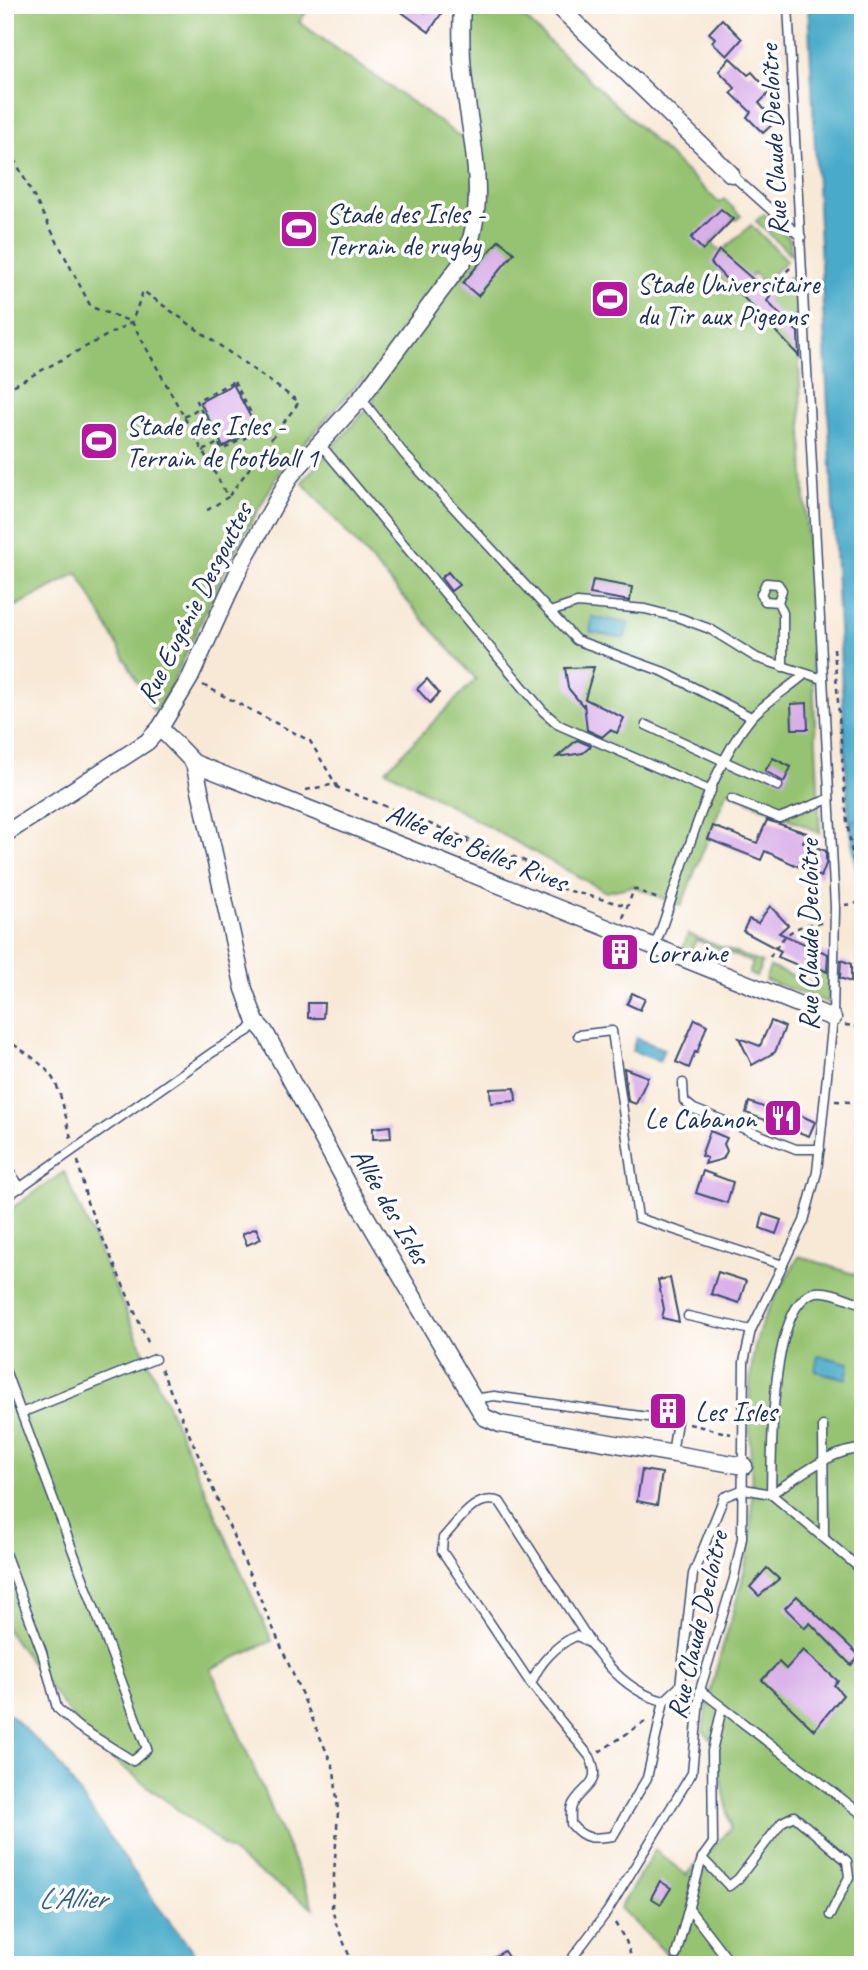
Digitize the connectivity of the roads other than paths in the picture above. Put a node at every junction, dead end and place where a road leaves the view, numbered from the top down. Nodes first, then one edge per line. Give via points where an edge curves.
1 (462, 5) edge
2 (557, 5) edge
3 (788, 5) edge
4 (731, 174) joint
5 (801, 237) junction
6 (361, 398) junction
7 (320, 444) junction
8 (778, 602) dead end
9 (550, 612) junction
10 (783, 667) junction
11 (805, 674) junction
12 (823, 679) junction
13 (751, 717) junction
14 (646, 725) dead end
15 (160, 728) junction
16 (725, 762) junction
17 (194, 763) junction
18 (778, 786) dead end
19 (711, 791) junction
20 (731, 799) dead end
21 (830, 799) junction
22 (5, 834) edge
23 (655, 946) junction
24 (256, 1022) junction
25 (840, 1022) junction
26 (578, 1035) dead end
27 (683, 1083) dead end
28 (820, 1149) junction
29 (5, 1166) edge
30 (21, 1188) junction
31 (5, 1198) edge
32 (783, 1265) junction
33 (863, 1304) edge
34 (688, 1316) dead end
35 (751, 1330) junction
36 (155, 1359) road end
37 (5, 1370) edge
38 (9, 1392) edge
39 (473, 1400) junction
40 (21, 1413) junction
41 (823, 1426) dead end
42 (863, 1449) edge
43 (672, 1454) junction
44 (824, 1462) junction
45 (744, 1466) junction
46 (744, 1489) junction
47 (771, 1494) junction
48 (824, 1536) junction
49 (5, 1553) edge
50 (863, 1571) edge
51 (589, 1640) junction
52 (531, 1684) junction
53 (700, 1690) junction
54 (664, 1701) junction
55 (722, 1708) junction
56 (863, 1815) edge
57 (702, 1858) junction
58 (689, 1909) junction
59 (830, 1915) dead end
60 (676, 1955) dead end
61 (567, 1965) edge
62 (732, 1965) edge

1 - 6 street, Rue Eugénie Desgouttes via 462,60 479,198 473,240 453,277
2 - 4 street
3 - 5 lane, Rue Claude Decloître
4 - 5 lane
5 - 12 lane, Rue Claude Decloître
6 - 7 street, Rue Eugénie Desgouttes
6 - 9 lane via 404,454
7 - 15 street, Rue Eugénie Desgouttes via 291,475 273,505 190,678
7 - 19 lane via 543,711 559,725
8 - 10 lane via 783,613
9 - 10 lane via 577,603 656,612 710,629 757,658
9 - 13 lane via 576,640 664,672
10 - 11 lane
11 - 12 lane
11 - 13 lane
12 - 21 lane, Rue Claude Decloître
13 - 16 lane
14 - 16 lane
15 - 17 street, Allée des Belles Rives
15 - 22 street, Rue Eugénie Desgouttes via 147,742
16 - 18 lane
16 - 19 lane
17 - 23 street, Allée des Belles Rives
17 - 24 street, Allée des Isles via 244,989
19 - 23 lane
20 - 21 lane via 779,818
21 - 25 lane, Rue Claude Decloître
23 - 25 street, Allée des Belles Rives
24 - 30 lane
24 - 39 street, Allée des Isles
25 - 28 lane, Rue Claude Decloître
26 - 32 lane via 612,1031 638,1218
27 - 28 lane via 684,1101 694,1109 796,1149
28 - 32 lane, Rue Claude Decloître via 804,1221
29 - 30 lane
30 - 31 lane
32 - 35 lane, Rue Claude Decloître
33 - 47 lane via 826,1292 814,1292 800,1301 786,1332 774,1387
34 - 35 lane
35 - 45 lane, Rue Claude Decloître via 742,1382
36 - 40 lane
37 - 38 lane
38 - 40 lane
39 - 43 street, Allée des Isles via 484,1417 500,1424
39 - 43 lane via 494,1396 677,1422
40 - 49 lane via 147,1749 132,1761 57,1708 42,1652
41 - 44 lane
42 - 44 lane
43 - 45 street, Allée des Isles
44 - 47 lane
44 - 48 lane
45 - 46 lane, Rue Claude Decloître
46 - 47 lane
46 - 53 lane, Rue Claude Decloître via 734,1578
46 - 54 lane via 724,1497 693,1574 680,1686
47 - 48 lane
48 - 50 lane
51 - 52 lane via 576,1636 562,1642 536,1671
51 - 52 lane via 500,1502 477,1502 443,1538 442,1552
51 - 54 lane via 609,1667 646,1697
52 - 54 lane via 595,1768 594,1779 572,1807 571,1824 592,1840 613,1836 647,1778
53 - 55 lane
53 - 61 lane, Rue Claude Decloître via 692,1773 607,1912
55 - 56 lane
55 - 57 lane via 712,1751 713,1843
57 - 58 lane
57 - 59 lane via 729,1886 782,1822 794,1816 847,1861 849,1877
58 - 60 lane
58 - 62 lane

